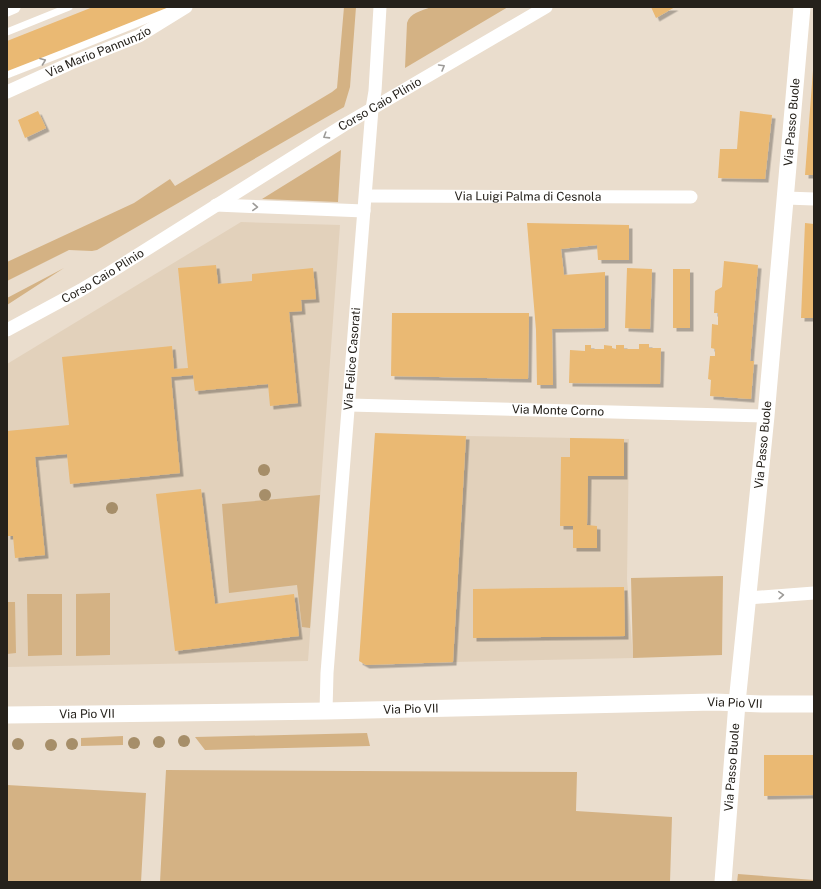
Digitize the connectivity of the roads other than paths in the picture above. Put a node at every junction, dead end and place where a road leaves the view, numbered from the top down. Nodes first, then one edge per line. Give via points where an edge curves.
1 (14, 7) edge
2 (69, 7) edge
3 (177, 7) edge
4 (186, 7) edge
5 (380, 7) edge
6 (546, 7) edge
7 (806, 9) edge
8 (7, 10) edge
9 (7, 32) edge
10 (7, 75) edge
11 (7, 92) edge
12 (372, 109) junction
13 (366, 196) junction
14 (691, 197) dead end
15 (786, 198) junction
16 (814, 199) edge
17 (216, 205) junction
18 (364, 211) junction
19 (7, 330) edge
20 (349, 405) junction
21 (766, 416) junction
22 (814, 593) edge
23 (748, 598) junction
24 (737, 703) junction
25 (814, 704) edge
26 (326, 711) junction
27 (7, 715) edge
28 (723, 882) edge

1 - 8 street
2 - 9 lane
10 -> 3 lane, Via Mario Pannunzio
4 - 11 street, Via Mario Pannunzio via 139,36
5 - 12 street, Via Felice Casorati
12 -> 6 street, Corso Caio Plinio
7 - 15 street, Via Passo Buole
12 - 13 street, Via Felice Casorati
12 -> 17 street, Corso Caio Plinio
13 - 14 street, Via Luigi Palma di Cesnola
13 - 18 street, Via Felice Casorati
15 - 16 street
15 - 21 street, Via Passo Buole
17 -> 18 street
17 - 19 street, Corso Caio Plinio via 161,242 81,290
18 - 20 street, Via Felice Casorati
20 - 21 street, Via Monte Corno
20 - 26 street, Via Felice Casorati via 326,673
21 - 23 street, Via Passo Buole
23 -> 22 street
23 - 24 street, Via Passo Buole
24 - 25 street, Via Pio VII
24 - 26 street, Via Pio VII
24 - 28 street, Via Passo Buole
26 - 27 street, Via Pio VII

